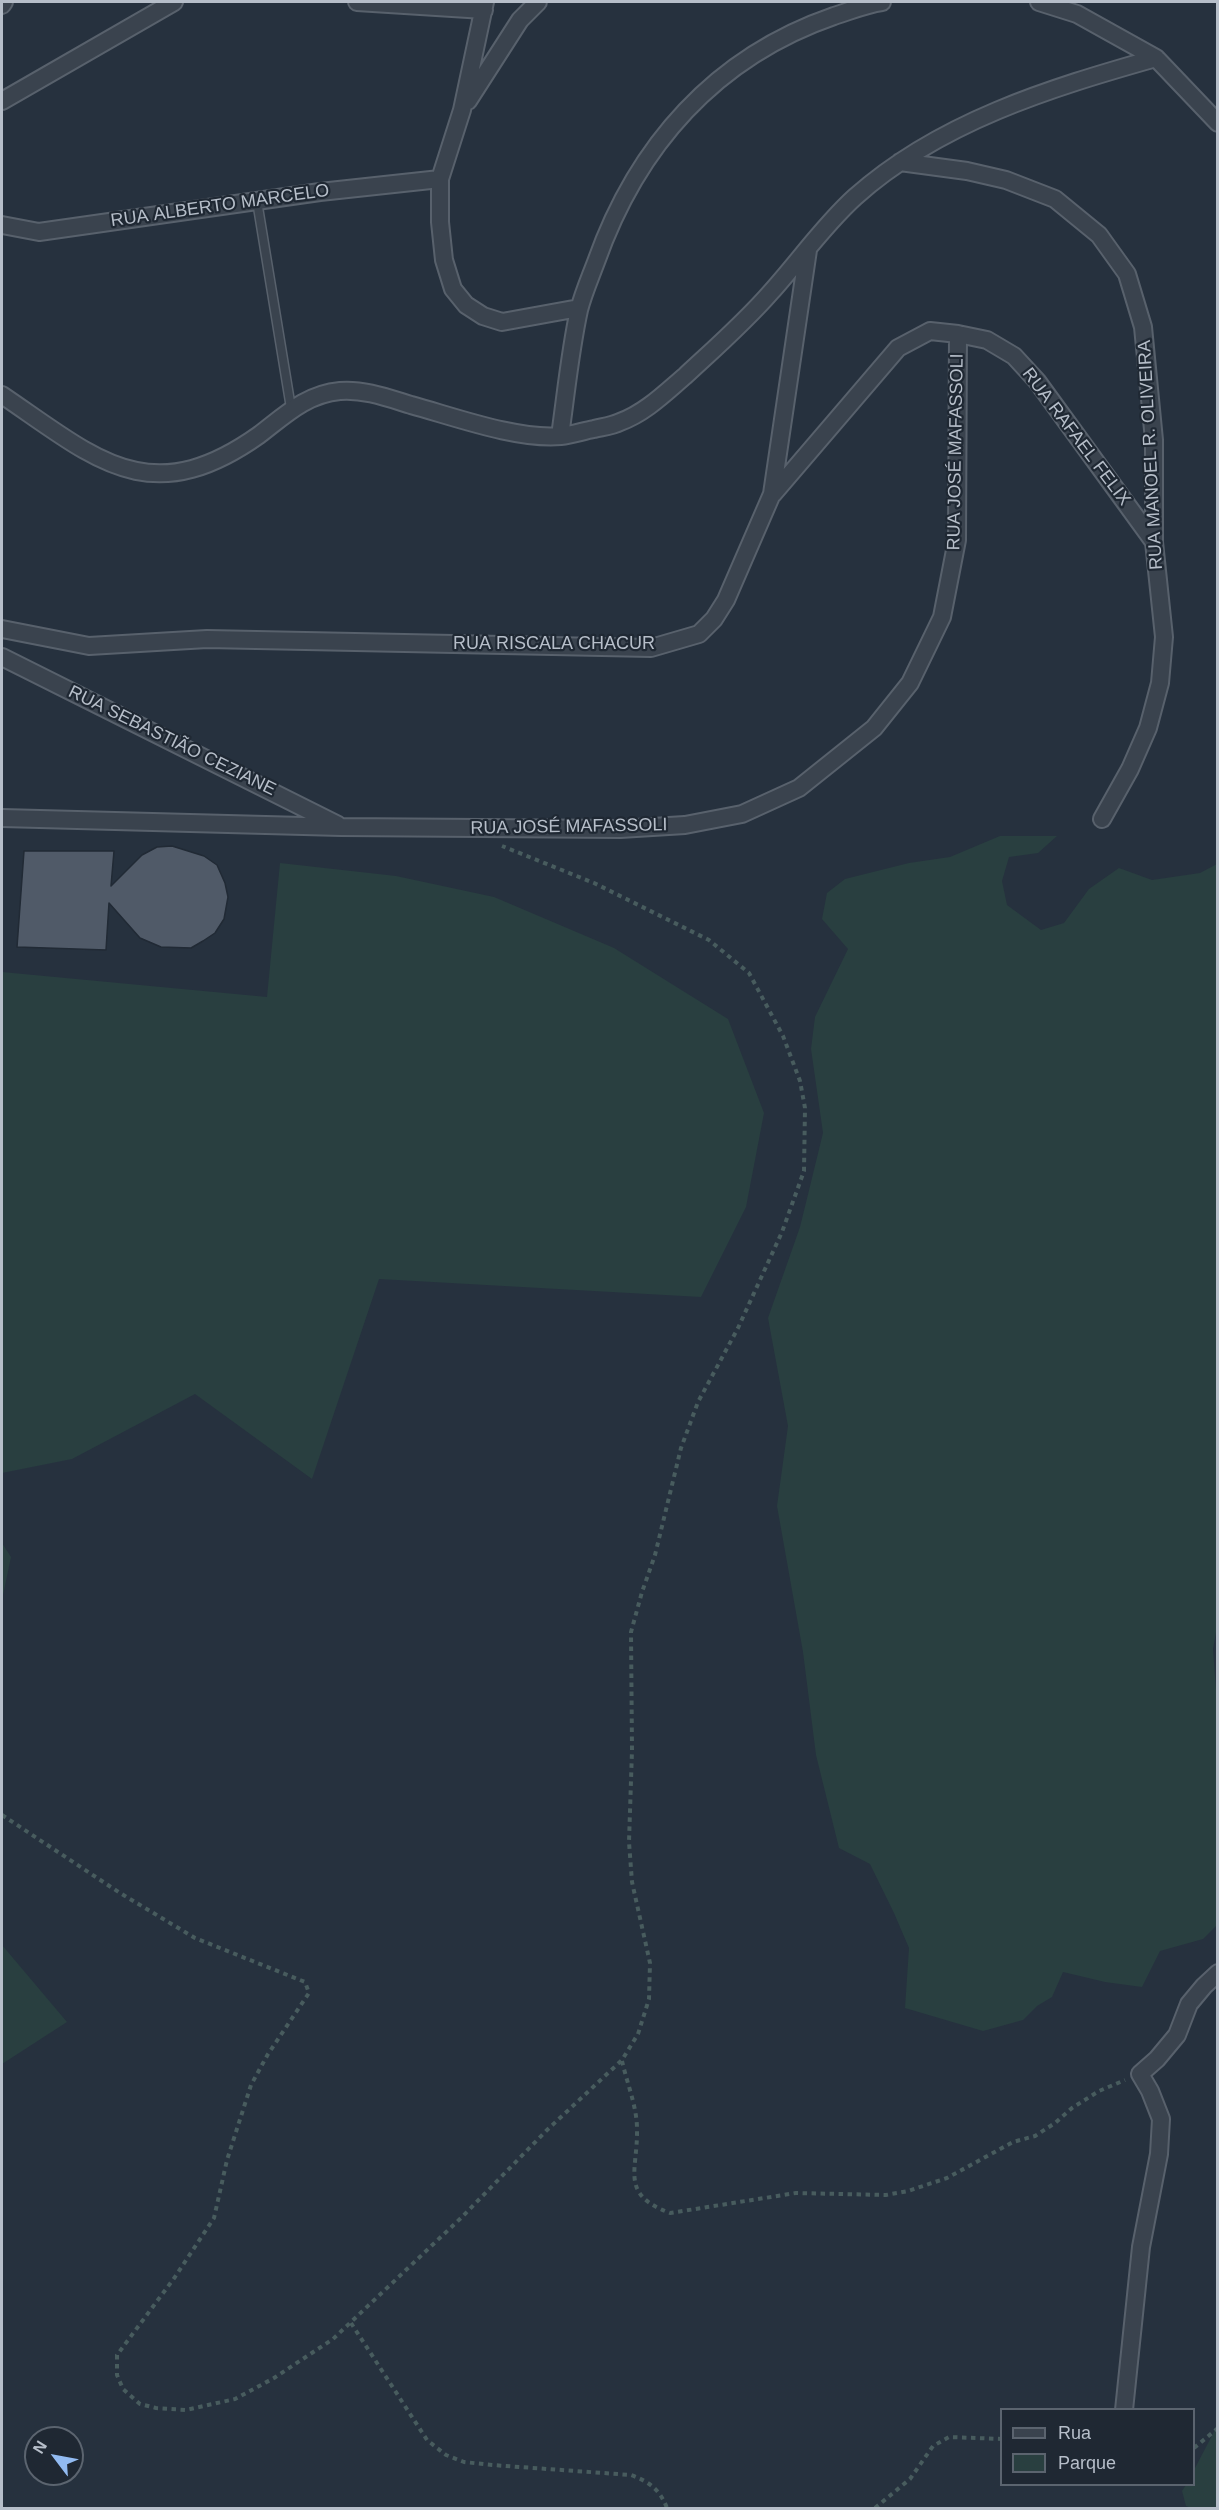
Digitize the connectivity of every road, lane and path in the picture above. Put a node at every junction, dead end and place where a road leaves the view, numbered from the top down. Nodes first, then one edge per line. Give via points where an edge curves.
1 (4, 2) edge
2 (174, 2) edge
3 (357, 2) edge
4 (538, 2) edge
5 (882, 2) edge
6 (1039, 2) edge
7 (2, 5) edge
8 (484, 6) edge
9 (1156, 58) junction
10 (2, 101) edge
11 (462, 110) junction
12 (1218, 123) edge
13 (900, 162) junction
14 (440, 179) junction
15 (257, 201) junction
16 (2, 225) edge
17 (808, 249) junction
18 (579, 308) junction
19 (958, 334) junction
20 (2, 395) edge
21 (291, 408) junction
22 (560, 436) junction
23 (772, 494) junction
24 (1154, 542) junction
25 (2, 629) edge
26 (2, 657) edge
27 (2, 818) edge
28 (1102, 819) dead end
29 (341, 827) junction
30 (499, 845) dead end
31 (2, 1815) edge
32 (1218, 1973) edge
33 (622, 2060) junction
34 (1140, 2074) junction
35 (351, 2323) junction
36 (1124, 2408) edge
37 (1218, 2428) edge
38 (1000, 2439) edge
39 (1195, 2447) edge
40 (667, 2508) edge
41 (875, 2508) edge

1 - 7 street
2 - 10 street
3 - 8 street
4 - 11 street via 520,20
5 - 18 street via 803,27 747,58 698,97 659,140 629,186
6 - 9 street via 1077,14
8 - 11 street
9 - 12 street
9 - 13 street via 1065,84 1003,109 962,126
11 - 14 street
13 - 17 street via 854,198
13 - 24 street, RUA MANOEL R. OLIVEIRA via 1006,180 1055,199 1099,235 1127,274 1143,327 1154,440
14 - 15 street, RUA ALBERTO MARCELO
14 - 18 street via 444,260 453,289 465,305 502,322
15 - 16 street, RUA ALBERTO MARCELO via 39,232
15 - 21 lane
17 - 22 street via 769,295 652,404 620,423
17 - 23 street, RUA RISCALA CHACUR
18 - 22 street
19 - 23 street, RUA RAFAEL FELIX via 930,331 898,348
19 - 24 street, RUA RAFAEL FELIX via 987,340 1014,356 1037,381
19 - 29 street, RUA JOSÉ MAFASSOLI via 957,540 942,617 910,683 874,728 799,788 742,814 685,825 620,829
20 - 21 street via 94,457 149,474 174,473 206,464 257,436
21 - 22 street via 339,391 366,392 507,432
23 - 25 street, RUA RISCALA CHACUR via 714,619 699,634 651,648 207,639 89,646
24 - 28 street, RUA MANOEL R. OLIVEIRA via 1164,637 1160,683 1148,728
26 - 29 street, RUA SEBASTIÃO CEZIANE
27 - 29 street, RUA JOSÉ MAFASSOLI
30 - 33 path via 594,884 709,940 749,973 783,1036 801,1081 806,1108 804,1171 782,1232 743,1317 698,1402 681,1448 656,1555 631,1632 629,1842 632,1882 650,1963 649,1999 638,2034
31 - 35 path via 195,1938 291,1975 305,1982 309,1993 251,2085 226,2160 214,2218 117,2355 117,2375 123,2389 140,2404 156,2408 186,2410 235,2399 274,2378
32 - 34 street via 1189,2004 1177,2035
33 - 34 path via 638,2128 635,2186 643,2199 670,2213 796,2193 886,2195 908,2191 947,2178 1013,2142 1035,2136 1099,2091
33 - 35 path
34 - 36 street via 1161,2119 1160,2143 1141,2247
35 - 40 path via 427,2440 446,2455 464,2462 631,2475 660,2492
37 - 39 path
38 - 41 path via 949,2437 933,2446 910,2479

